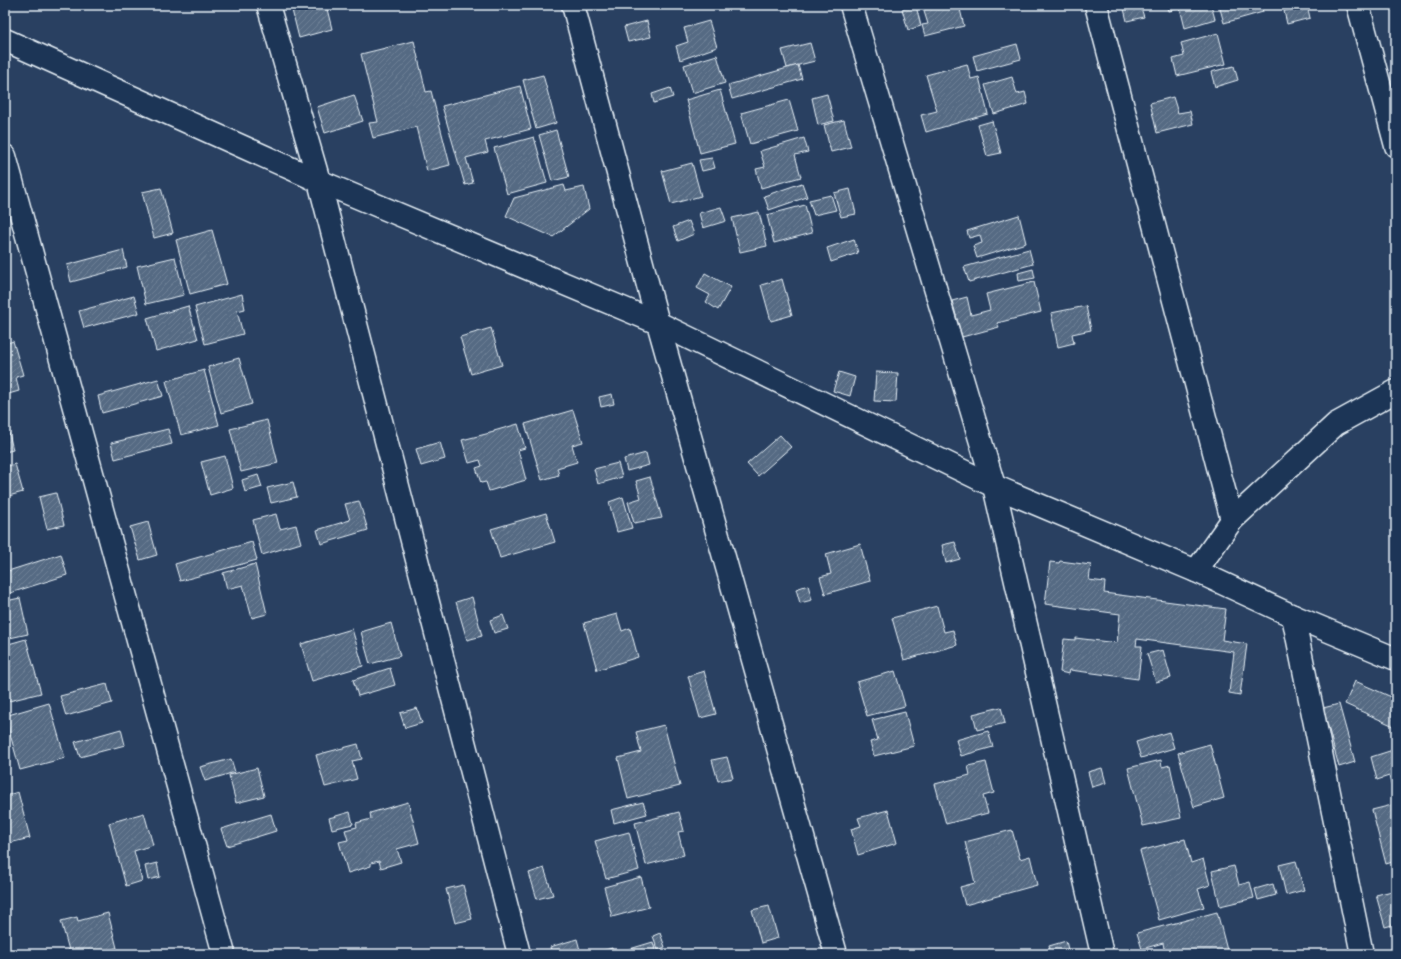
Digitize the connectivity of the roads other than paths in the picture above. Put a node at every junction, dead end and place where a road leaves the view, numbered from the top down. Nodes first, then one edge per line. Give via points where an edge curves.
1 (268, 5) edge
2 (573, 5) edge
3 (851, 5) edge
4 (1096, 5) edge
5 (1358, 5) edge
6 (5, 40) edge
7 (1389, 86) edge
8 (1396, 146) edge
9 (5, 156) edge
10 (319, 181) junction
11 (658, 323) junction
12 (1396, 392) edge
13 (994, 486) junction
14 (1232, 520) junction
15 (1196, 571) junction
16 (1293, 616) junction
17 (1396, 659) edge
18 (224, 954) edge
19 (519, 954) edge
20 (836, 954) edge
21 (1102, 954) edge
22 (1362, 954) edge

1 - 10 street
2 - 11 street
3 - 13 street
4 - 14 street
5 - 7 street
6 - 10 street
7 - 8 street
9 - 18 street
10 - 11 street
10 - 19 street
11 - 13 street
11 - 20 street
12 - 14 street via 1336,424
13 - 15 street
13 - 21 street
14 - 15 street
15 - 16 street
16 - 17 street
16 - 22 street

